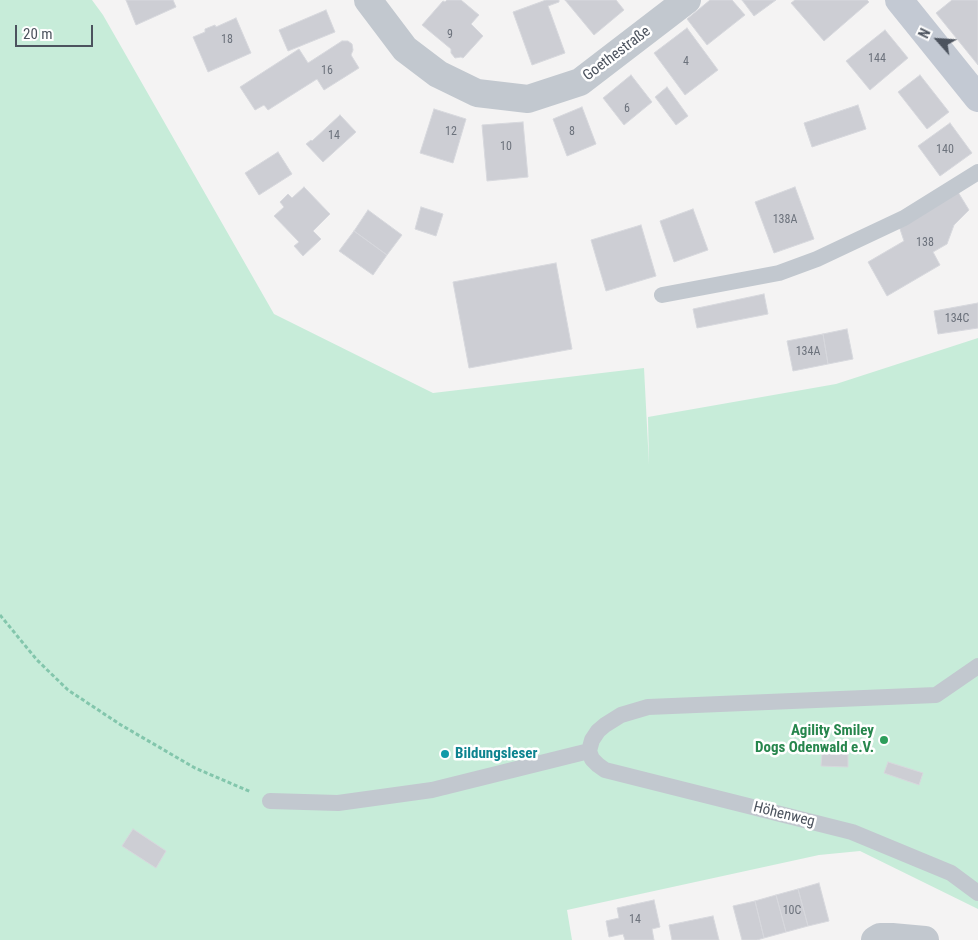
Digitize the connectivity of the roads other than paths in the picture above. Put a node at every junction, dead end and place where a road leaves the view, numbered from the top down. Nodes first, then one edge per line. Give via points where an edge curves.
1 (368, 0) edge
2 (687, 0) edge
3 (899, 0) edge
4 (978, 98) edge
5 (978, 172) edge
6 (662, 295) dead end
7 (978, 666) edge
8 (590, 751) junction
9 (270, 801) road end
10 (978, 893) edge
11 (875, 940) edge
12 (925, 940) edge

1 - 2 street, Goethestraße via 405,49 438,74 477,92 528,99 580,82
3 - 4 main road
5 - 6 lane via 896,223 817,259 780,272
7 - 8 lane via 936,695 648,706 621,715 605,725 592,740
8 - 9 lane via 432,790 338,804
8 - 10 lane, Höhenweg via 592,759 605,770 852,832 951,873
11 - 12 street via 892,937

